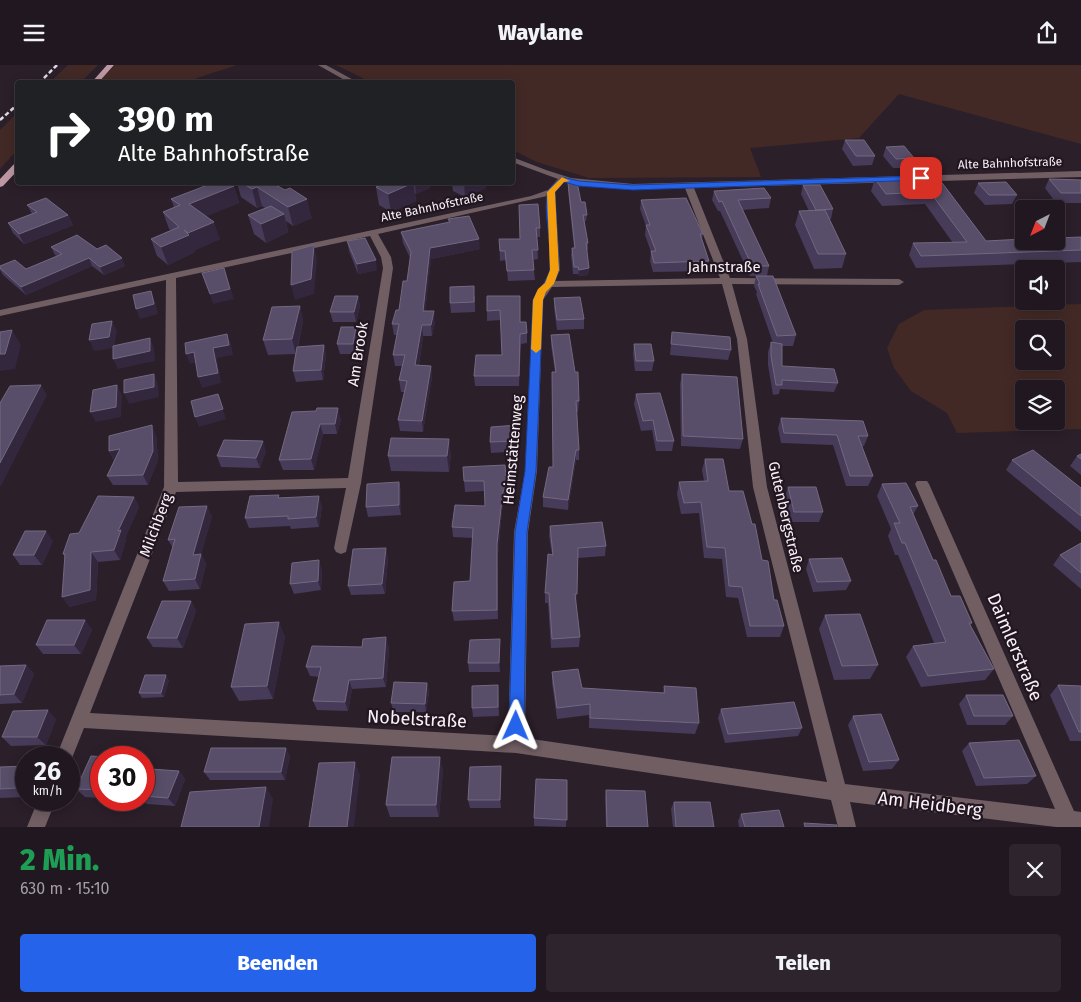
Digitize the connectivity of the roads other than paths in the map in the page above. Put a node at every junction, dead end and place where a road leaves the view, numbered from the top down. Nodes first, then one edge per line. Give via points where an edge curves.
1 (111, 65) edge
2 (321, 65) edge
3 (97, 80) edge
4 (350, 80) edge
5 (515, 160) edge
6 (15, 168) edge
7 (1081, 174) edge
8 (562, 180) junction
9 (0, 184) edge
10 (689, 186) junction
11 (551, 192) junction
12 (373, 233) junction
13 (171, 277) junction
14 (726, 281) junction
15 (899, 282) dead end
16 (550, 284) junction
17 (0, 313) edge
18 (354, 483) junction
19 (922, 484) dead end
20 (171, 487) junction
21 (341, 548) dead end
22 (80, 720) junction
23 (516, 745) junction
24 (69, 746) edge
25 (838, 792) junction
26 (43, 811) edge
27 (1074, 823) edge
28 (36, 827) edge
29 (847, 827) edge

1 - 3 main road
2 - 4 street
5 - 8 street, Alte Bahnhofstraße
6 - 9 main road
7 - 10 street, Alte Bahnhofstraße
8 - 10 street, Alte Bahnhofstraße via 608,186
8 - 11 street
10 - 14 street, Gutenbergstraße
11 - 12 street, Alte Bahnhofstraße
11 - 16 street, Heimstättenweg via 554,270
12 - 13 street, Alte Bahnhofstraße
12 - 18 street, Am Brook via 388,268
13 - 17 street, Alte Bahnhofstraße
13 - 20 street, Milchberg
14 - 15 street, Jahnstraße
14 - 16 street, Jahnstraße
14 - 25 street, Gutenbergstraße via 742,339 760,487
16 - 23 street, Heimstättenweg via 538,300 530,471 521,532
18 - 20 street
18 - 21 street, Am Brook
19 - 27 street, Daimlerstraße
20 - 22 street, Milchberg
22 - 23 street, Nobelstraße
22 - 24 street, Milchberg
23 - 25 street, Nobelstraße
25 - 27 street, Am Heidberg
25 - 29 street, Gutenbergstraße
26 - 28 street

